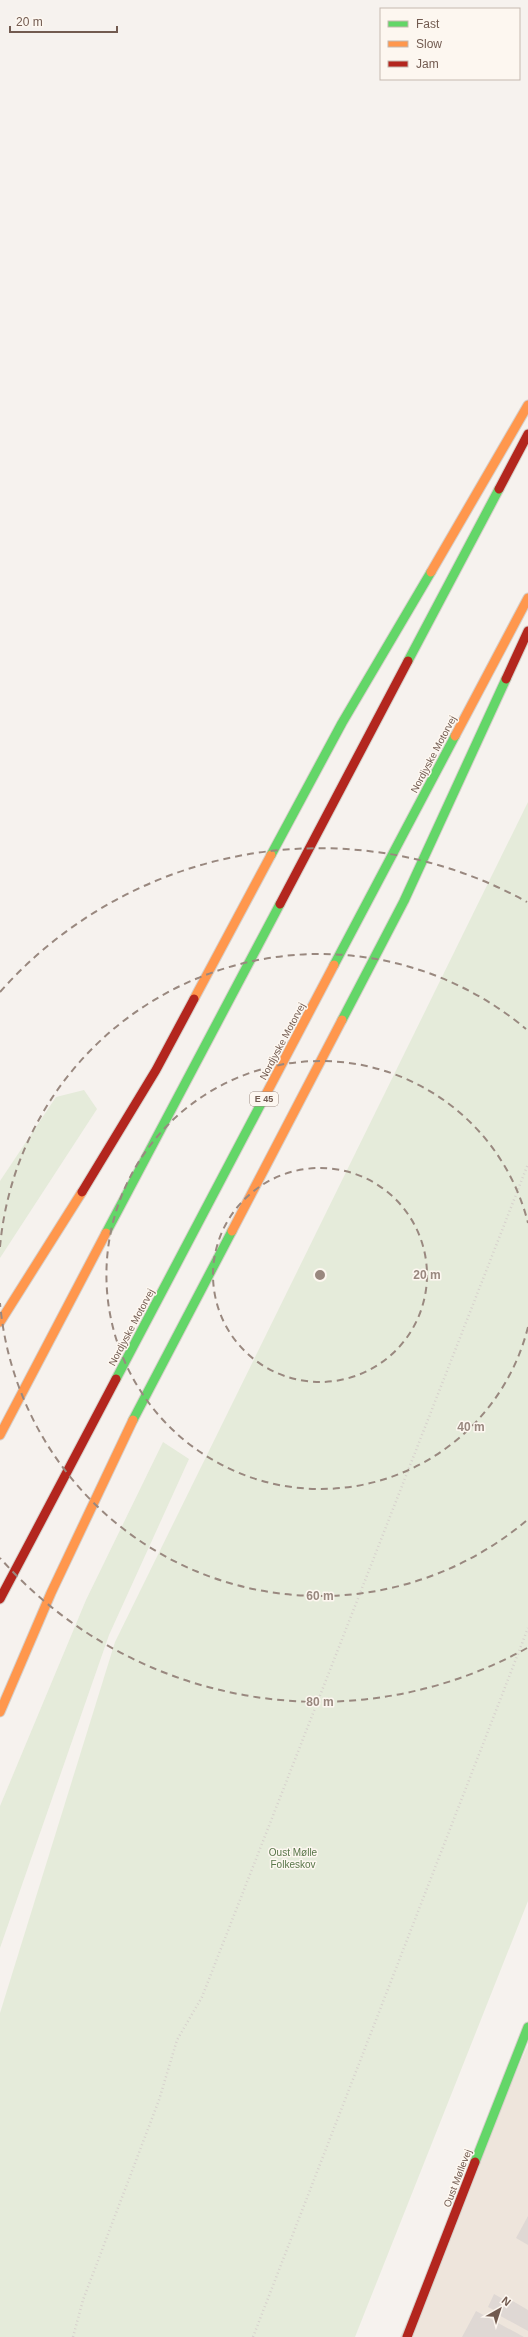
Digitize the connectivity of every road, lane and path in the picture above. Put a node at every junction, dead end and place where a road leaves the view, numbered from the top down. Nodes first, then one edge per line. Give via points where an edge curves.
1 (528, 405) edge
2 (528, 434) edge
3 (528, 598) edge
4 (528, 631) edge
5 (528, 1164) edge
6 (0, 1322) edge
7 (0, 1435) edge
8 (0, 1599) edge
9 (528, 1628) edge
10 (0, 1712) edge
11 (528, 2027) edge
12 (73, 2337) edge
13 (253, 2337) edge
14 (407, 2337) edge

1 - 6 main road via 342,723 156,1070
2 - 7 main road
3 - 8 main road, Nordjyske Motorvej / E 45
4 - 10 main road via 404,901 120,1444 51,1593
5 - 12 path via 202,1997 177,2040 159,2100 83,2300
9 - 13 path
11 - 14 main road, Oust Møllevej

